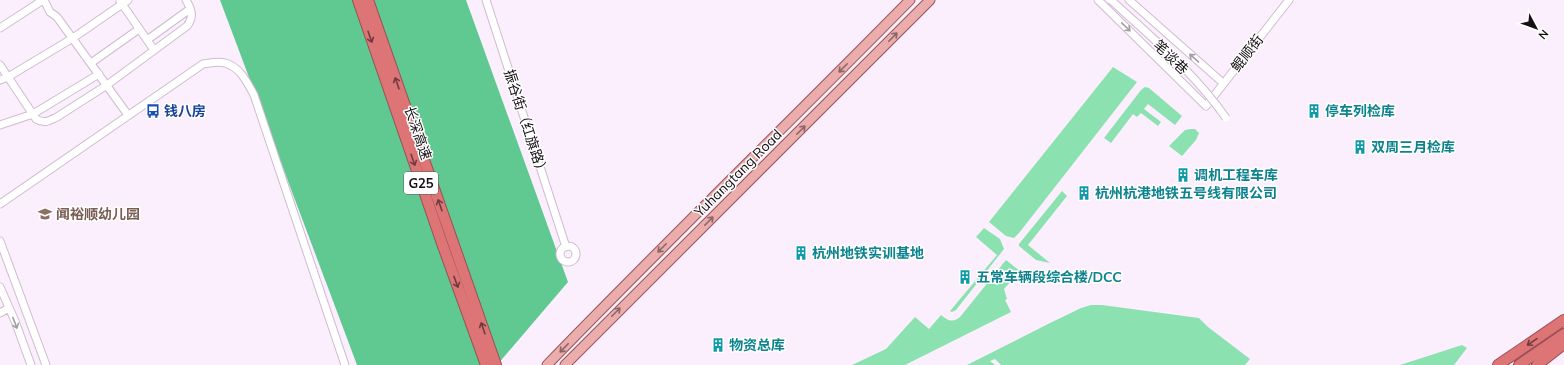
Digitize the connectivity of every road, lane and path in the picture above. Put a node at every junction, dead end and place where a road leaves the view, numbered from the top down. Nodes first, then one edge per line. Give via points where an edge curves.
1 (43, 0) edge
2 (186, 0) edge
3 (358, 0) edge
4 (368, 0) edge
5 (486, 0) edge
6 (910, 0) edge
7 (930, 0) edge
8 (1098, 0) edge
9 (1111, 0) edge
10 (1129, 0) edge
11 (1289, 0) edge
12 (123, 1) edge
13 (190, 9) junction
14 (0, 28) edge
15 (139, 29) junction
16 (73, 38) junction
17 (147, 40) junction
18 (154, 50) junction
19 (91, 63) junction
20 (0, 65) edge
21 (99, 74) junction
22 (8, 77) junction
23 (0, 80) edge
24 (1223, 83) junction
25 (106, 85) junction
26 (1206, 106) joint
27 (33, 114) junction
28 (128, 115) junction
29 (1226, 118) dead end
30 (0, 125) edge
31 (0, 204) edge
32 (0, 241) edge
33 (566, 247) dead end
34 (0, 287) edge
35 (9, 308) junction
36 (0, 313) edge
37 (1564, 320) edge
38 (1564, 334) edge
39 (1564, 344) edge
40 (43, 357) junction
41 (31, 364) edge
42 (46, 365) edge
43 (345, 365) edge
44 (486, 365) edge
45 (496, 365) edge
46 (547, 365) edge
47 (565, 365) edge
48 (1498, 365) edge
49 (1519, 365) edge
50 (1537, 365) edge

1 - 14 street
1 - 16 street
2 - 13 street
3 -> 44 highway, 长深高速 / G25
45 -> 4 highway, 长深高速 / G25
5 - 33 street, 振谷街（红旗路）
6 -> 46 main road, Yuhangtang Road
47 -> 7 main road, Yuhangtang Road
8 -> 26 street, 笔谈巷
9 - 29 street, 笔谈巷, bridge via 1199,84
24 -> 10 street, 笔谈巷
11 - 24 street, 鲲顺街
12 - 15 street
12 - 16 street
13 - 17 street
13 - 18 street via 191,21 187,26
15 - 17 street
15 - 19 street
16 - 19 street
16 - 22 street
17 - 18 street
18 - 25 street
19 - 21 street
20 - 22 street
21 - 25 street
21 - 27 street
22 - 23 street
22 - 27 street
24 - 26 street, 鲲顺街
25 - 27 street via 48,121 41,122
25 - 28 street
27 - 30 street
28 - 31 street
28 - 43 street via 203,64 224,62 238,70 254,95
32 - 40 street
34 - 35 street
35 - 36 street
35 -> 41 street
37 -> 48 highway
38 - 49 highway
39 - 50 highway
40 - 41 street
40 - 42 street

